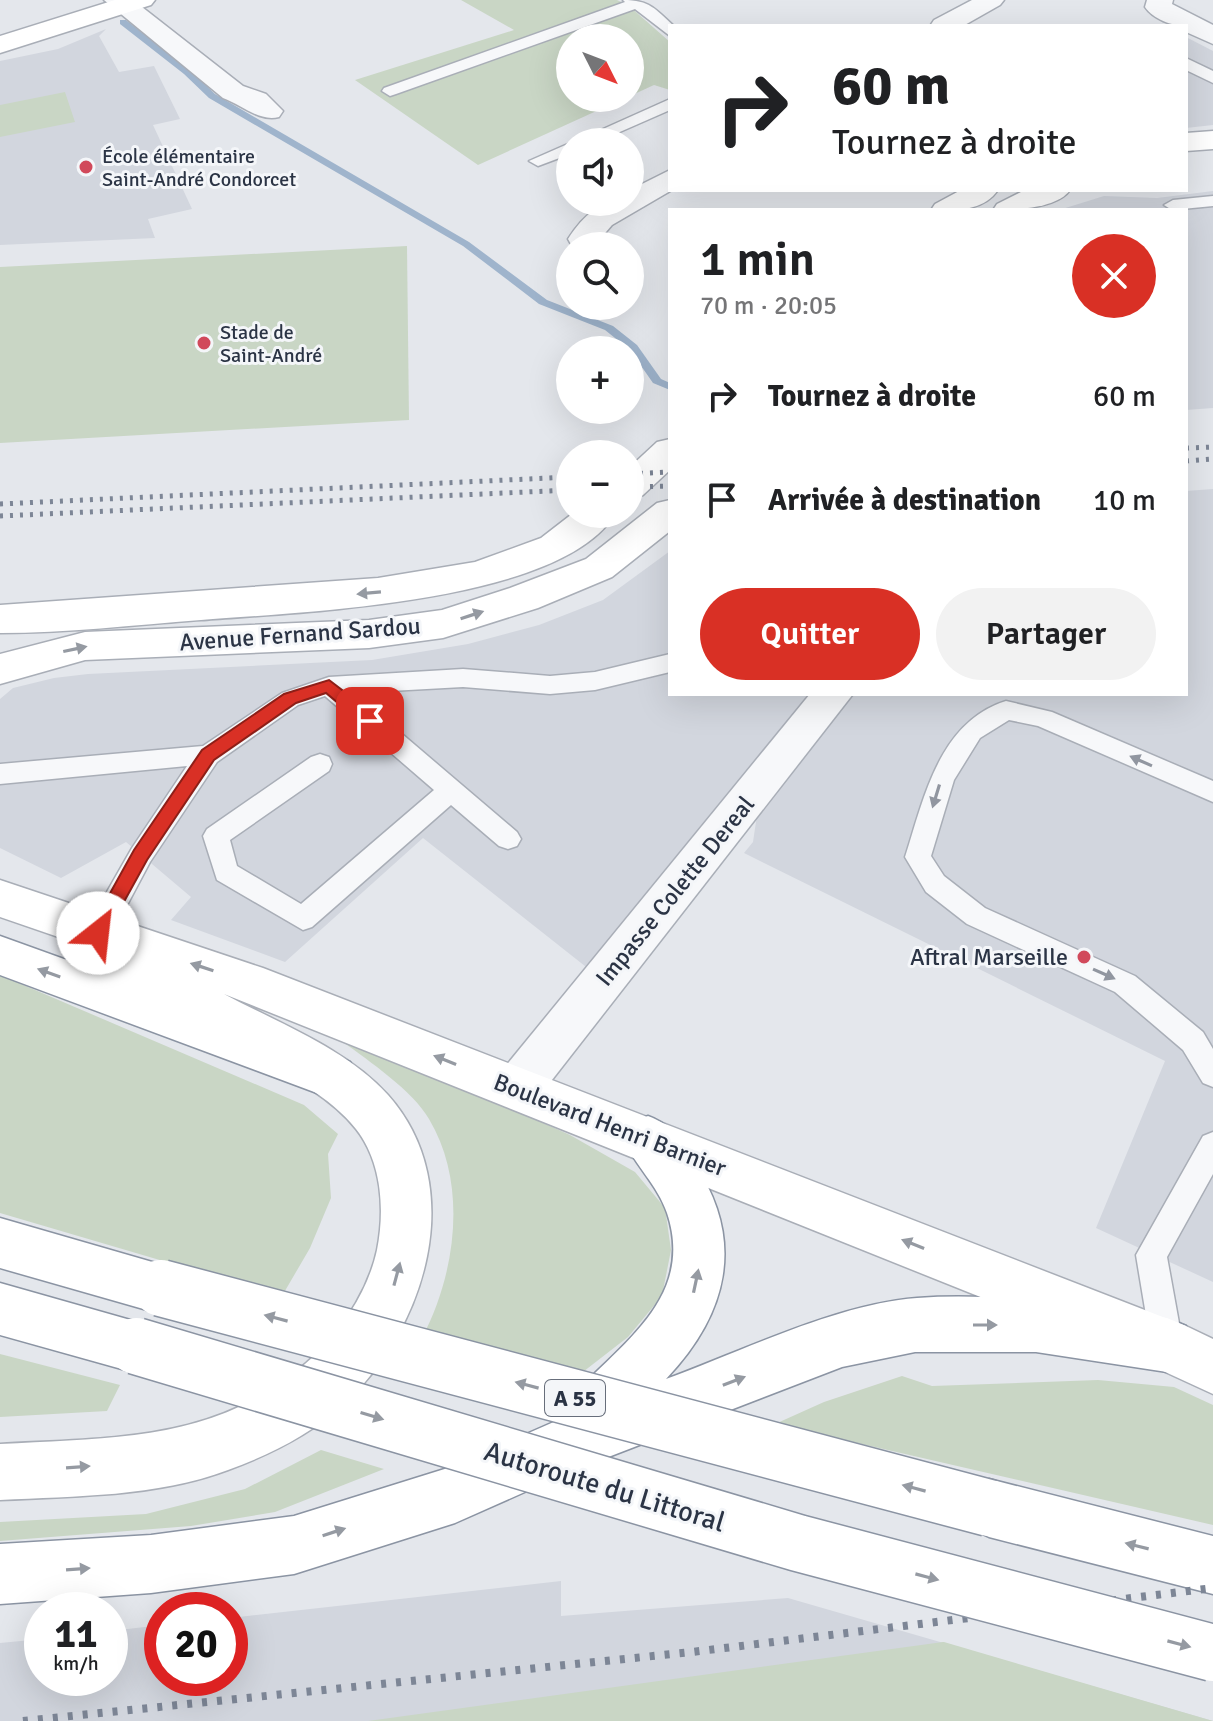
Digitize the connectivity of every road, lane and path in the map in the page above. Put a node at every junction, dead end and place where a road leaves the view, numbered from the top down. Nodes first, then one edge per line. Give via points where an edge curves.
1 (991, 0) edge
2 (1160, 0) edge
3 (634, 1) edge
4 (127, 2) edge
5 (947, 24) edge
6 (668, 29) edge
7 (1213, 36) edge
8 (0, 45) edge
9 (1188, 64) edge
10 (1213, 78) edge
11 (390, 91) dead end
12 (668, 105) edge
13 (269, 111) dead end
14 (615, 128) edge
15 (1213, 140) edge
16 (1188, 142) edge
17 (556, 154) edge
18 (1213, 160) edge
19 (538, 161) dead end
20 (1188, 163) edge
21 (668, 180) edge
22 (1213, 186) edge
23 (1188, 189) edge
24 (979, 192) edge
25 (1049, 192) edge
26 (644, 194) edge
27 (1168, 197) edge
28 (1213, 201) edge
29 (950, 208) edge
30 (1011, 208) edge
31 (606, 216) edge
32 (589, 232) edge
33 (668, 452) edge
34 (644, 474) edge
35 (668, 514) edge
36 (579, 528) edge
37 (0, 619) edge
38 (668, 663) edge
39 (0, 669) edge
40 (329, 686) junction
41 (831, 696) edge
42 (208, 755) junction
43 (320, 764) dead end
44 (0, 774) edge
45 (451, 790) junction
46 (1213, 792) edge
47 (508, 839) dead end
48 (10, 902) edge
49 (98, 933) junction
50 (0, 955) edge
51 (1213, 1074) edge
52 (333, 1077) junction
53 (517, 1088) junction
54 (648, 1139) junction
55 (1213, 1146) edge
56 (1207, 1175) edge
57 (0, 1243) edge
58 (0, 1309) edge
59 (1190, 1356) edge
60 (561, 1447) junction
61 (0, 1472) edge
62 (1213, 1565) edge
63 (0, 1574) edge
64 (1213, 1653) edge

1 - 5 street
2 - 7 street via 1158,7
3 - 6 lane
3 - 11 lane
4 - 8 main road
4 - 13 street via 233,92
9 - 10 lane
12 - 14 lane
15 - 16 main road
17 - 19 lane
18 - 20 main road
21 - 26 street
22 - 23 lane
24 - 29 main road
25 - 30 main road
27 - 28 lane
31 - 32 street
33 - 34 main road
39 -> 35 main road, Avenue Fernand Sardou via 85,646 369,634 443,624 599,568
36 -> 37 main road, Avenue Fernand Sardou via 554,547 480,574 378,592
38 - 40 lane via 595,681 550,685 463,678
40 - 42 lane via 290,699
40 - 45 lane
41 - 53 street, Impasse Colette Dereal
42 - 44 lane
42 - 49 lane via 141,855
43 - 45 lane via 216,836 226,872 303,919
45 - 47 lane
46 -> 51 lane via 1043,718 1006,710 971,731 942,779 918,857 935,884 976,916 1125,984 1193,1041
48 - 49 main road, Boulevard Henri Barnier
48 - 52 main road
53 -> 49 main road, Boulevard Henri Barnier via 247,982
52 -> 50 main road
61 -> 52 main road via 128,1464 189,1454 254,1431 339,1373 368,1338 393,1288 405,1243 406,1204 398,1156 374,1113
53 - 54 main road, Boulevard Henri Barnier
59 -> 54 main road, Boulevard Henri Barnier
60 -> 54 main road via 669,1338 690,1305 701,1237 690,1205
55 - 56 lane
56 - 59 lane via 1151,1255
62 -> 57 main road, A 55, bridge
58 -> 64 main road, Autoroute du Littoral, bridge via 798,1543
60 -> 59 main road via 842,1340 915,1325 1036,1325
63 -> 60 main road via 151,1564 294,1545 455,1494

